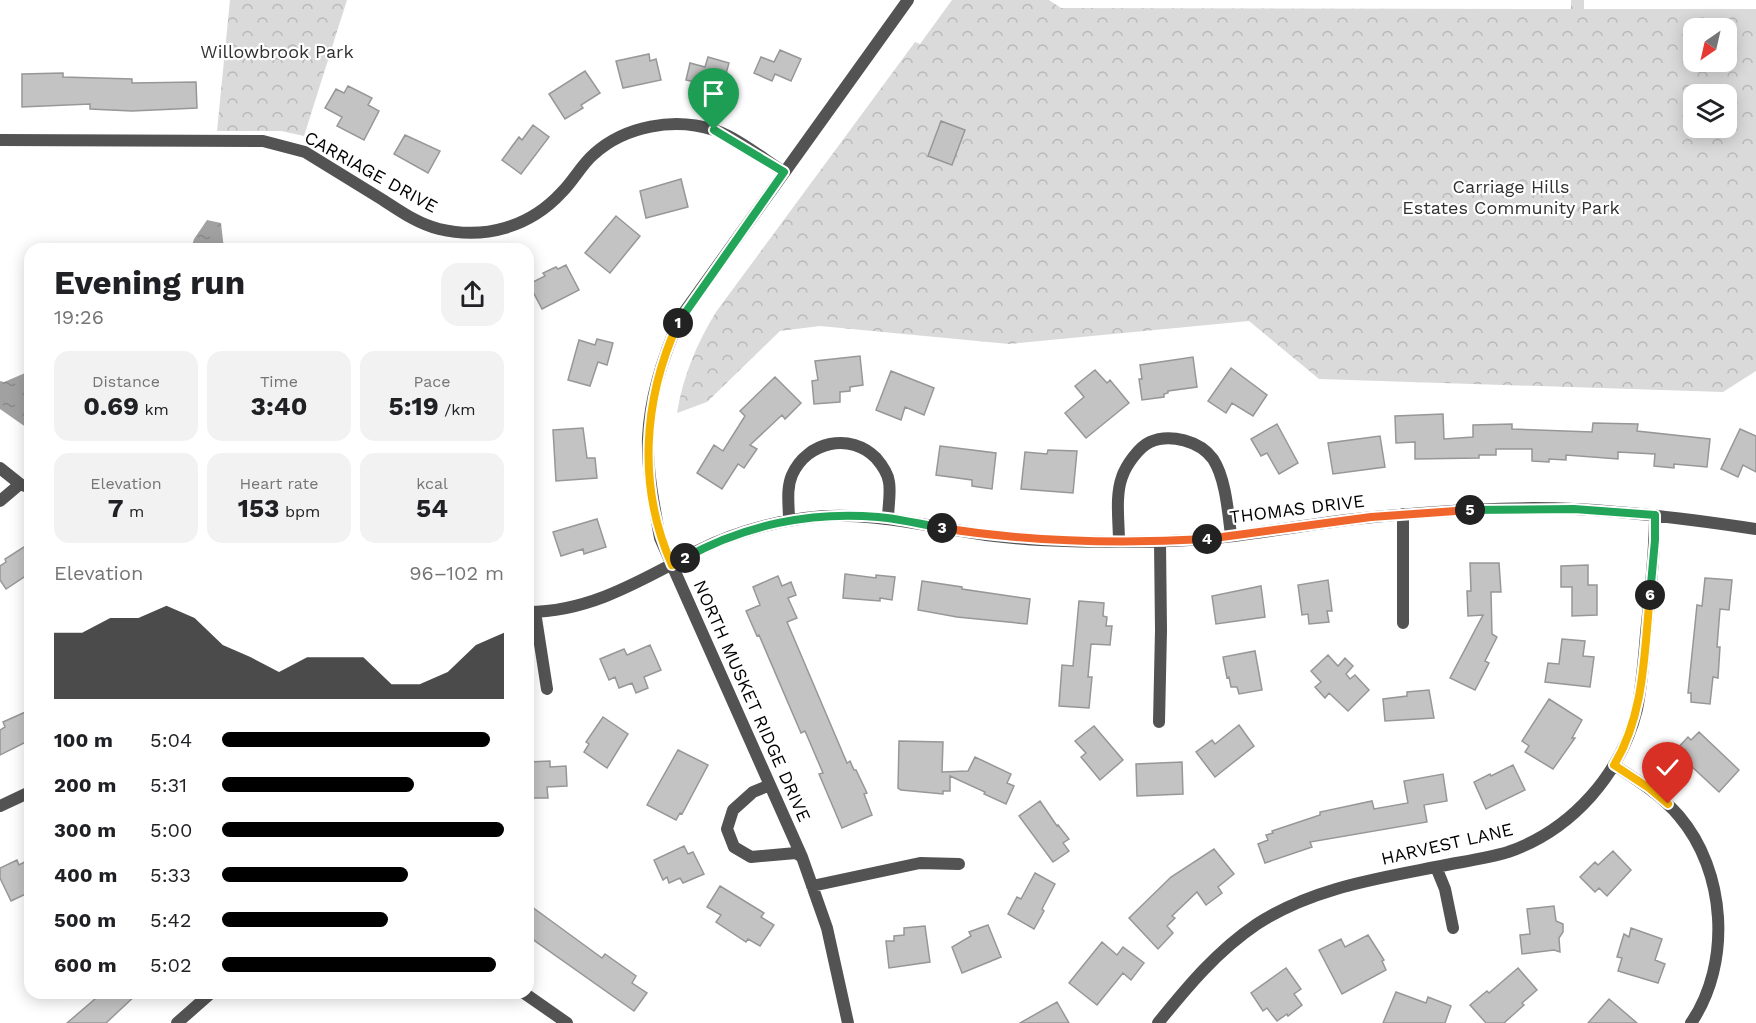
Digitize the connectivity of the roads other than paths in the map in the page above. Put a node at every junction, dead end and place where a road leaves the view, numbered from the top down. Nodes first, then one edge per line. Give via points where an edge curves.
1 (908, 0) edge
2 (0, 140) edge
3 (784, 172) junction
4 (0, 468) edge
5 (24, 485) edge
6 (24, 487) edge
7 (0, 501) edge
8 (1403, 514) junction
9 (1655, 515) junction
10 (888, 519) junction
11 (789, 520) junction
12 (1756, 529) edge
13 (1231, 536) junction
14 (1119, 542) junction
15 (1160, 542) junction
16 (672, 565) junction
17 (534, 612) edge
18 (1404, 623) dead end
19 (534, 626) edge
20 (547, 689) dead end
21 (1159, 722) dead end
22 (1614, 765) junction
23 (770, 785) junction
24 (24, 795) edge
25 (0, 806) edge
26 (802, 857) junction
27 (959, 864) dead end
28 (1436, 867) junction
29 (812, 886) junction
30 (1453, 928) dead end
31 (204, 999) edge
32 (533, 999) edge
33 (1164, 1021) edge
34 (177, 1023) edge
35 (567, 1023) edge
36 (848, 1023) edge
37 (1691, 1023) edge

1 - 3 street, NORTH MUSKET RIDGE DRIVE
2 - 3 street, CARRIAGE DRIVE via 263,141 305,152 421,224 476,234 513,227 543,210 594,153 623,135 647,127 690,125 714,130
3 - 16 street, NORTH MUSKET RIDGE DRIVE via 680,318 654,390 648,438 651,488 660,538
4 - 5 street
6 - 7 street
8 - 9 street, THOMAS DRIVE via 1574,509
8 - 13 street, THOMAS DRIVE
8 - 18 street
9 - 12 street, THOMAS DRIVE
9 - 22 street, HARVEST LANE via 1638,699 1630,733
10 - 11 street, THOMAS DRIVE via 830,516
10 - 11 street via 889,481 883,466 868,450 841,442 823,445 808,454 792,475
10 - 14 street, THOMAS DRIVE via 989,535
11 - 16 street, THOMAS DRIVE via 732,536
13 - 14 street via 1223,485 1213,459 1196,446 1166,438 1149,442 1128,464 1122,477
13 - 15 street, THOMAS DRIVE
14 - 15 street, THOMAS DRIVE
15 - 21 street
16 - 17 street, THOMAS DRIVE via 608,597 572,608
16 - 23 street, NORTH MUSKET RIDGE DRIVE
19 - 20 street
22 - 28 street, HARVEST LANE via 1579,810 1545,834 1508,852
22 - 37 street via 1649,788 1680,817 1710,872 1719,922 1716,958 1704,1000
23 - 26 street, NORTH MUSKET RIDGE DRIVE
23 - 26 street via 753,792 733,810 727,829 735,847 752,857 796,853
24 - 25 street
26 - 29 street, NORTH MUSKET RIDGE DRIVE
27 - 29 street via 920,863
28 - 30 street
28 - 33 street, HARVEST LANE via 1347,884 1271,916 1214,957
29 - 36 street, NORTH MUSKET RIDGE DRIVE via 827,928
31 - 34 street
32 - 35 street

